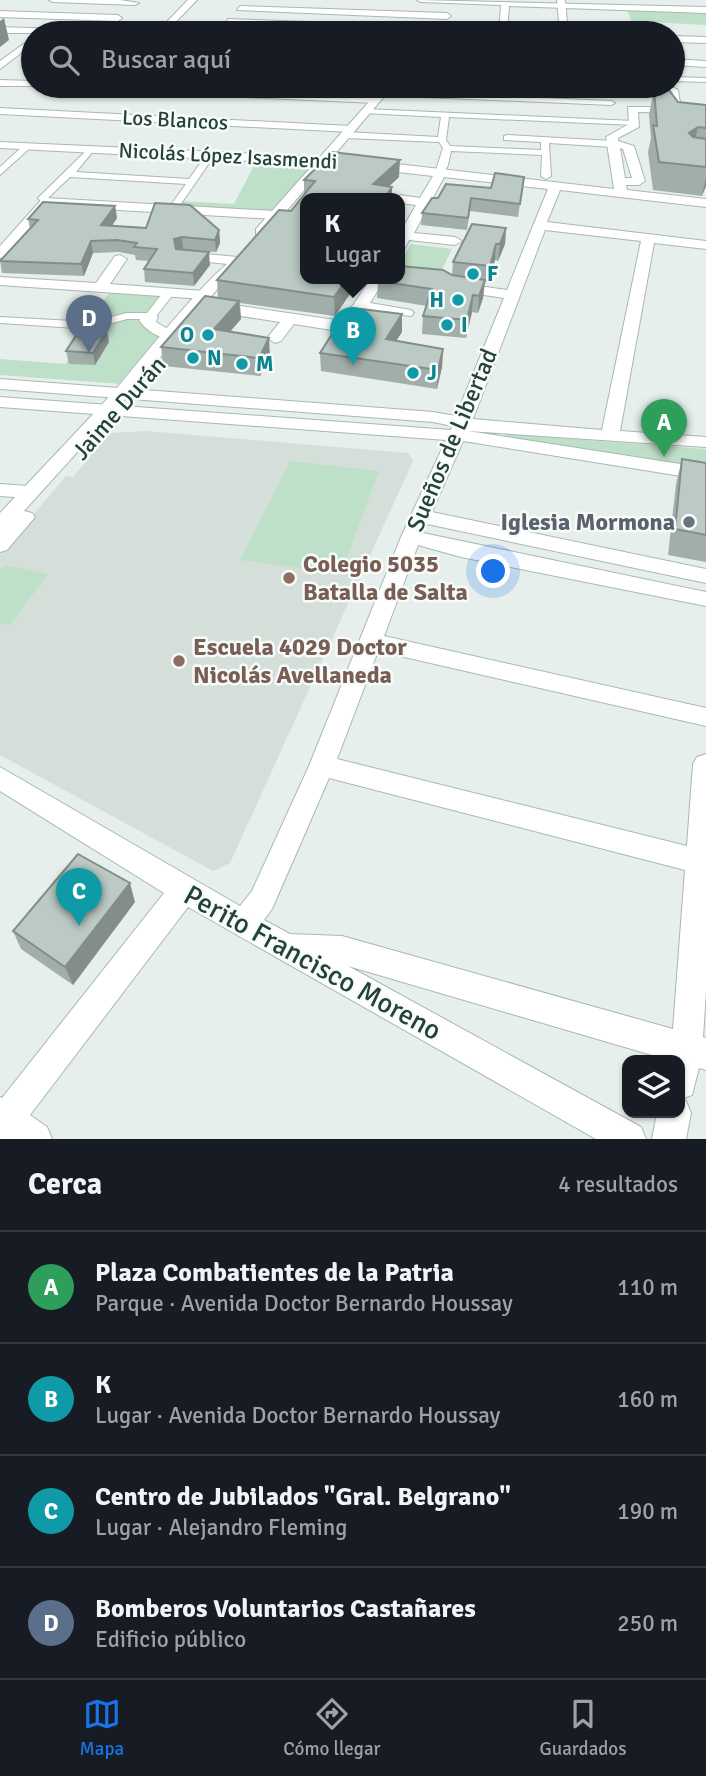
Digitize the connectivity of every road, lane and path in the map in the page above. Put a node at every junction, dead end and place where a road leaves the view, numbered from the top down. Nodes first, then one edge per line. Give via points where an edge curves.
1 (53, 0) edge
2 (193, 0) edge
3 (421, 0) edge
4 (137, 1) edge
5 (453, 1) edge
6 (561, 2) edge
7 (505, 3) junction
8 (244, 4) edge
9 (706, 10) edge
10 (0, 14) edge
11 (449, 16) junction
12 (118, 18) junction
13 (563, 19) joint
14 (576, 19) dead end
15 (115, 21) edge
16 (172, 21) edge
17 (230, 21) edge
18 (448, 21) edge
19 (504, 21) edge
20 (0, 30) edge
21 (21, 31) edge
22 (0, 35) edge
23 (21, 37) edge
24 (685, 39) edge
25 (706, 40) edge
26 (0, 49) edge
27 (21, 50) joint
28 (10, 57) junction
29 (21, 57) edge
30 (685, 57) edge
31 (706, 58) edge
32 (685, 63) edge
33 (706, 64) edge
34 (0, 66) edge
35 (706, 80) edge
36 (0, 83) edge
37 (685, 83) edge
38 (21, 84) edge
39 (154, 98) edge
40 (377, 98) edge
41 (488, 98) edge
42 (675, 98) edge
43 (510, 99) junction
44 (523, 100) joint
45 (611, 103) dead end
46 (677, 109) junction
47 (0, 111) edge
48 (366, 111) junction
49 (704, 113) edge
50 (445, 115) junction
51 (508, 119) junction
52 (133, 122) junction
53 (634, 123) junction
54 (348, 132) junction
55 (507, 138) junction
56 (545, 139) junction
57 (444, 144) junction
58 (612, 144) junction
59 (0, 145) edge
60 (27, 147) junction
61 (90, 150) junction
62 (506, 151) junction
63 (546, 153) junction
64 (210, 156) junction
65 (323, 161) junction
66 (0, 173) edge
67 (440, 173) junction
68 (65, 174) junction
69 (550, 181) junction
70 (192, 182) junction
71 (621, 187) junction
72 (405, 200) edge
73 (46, 202) junction
74 (425, 202) junction
75 (706, 203) edge
76 (173, 209) junction
77 (275, 215) junction
78 (0, 225) edge
79 (538, 225) junction
80 (24, 226) junction
81 (405, 238) edge
82 (648, 238) junction
83 (405, 240) edge
84 (456, 241) dead end
85 (706, 245) edge
86 (0, 254) edge
87 (183, 256) edge
88 (242, 256) junction
89 (120, 259) dead end
90 (0, 281) edge
91 (375, 284) edge
92 (451, 286) edge
93 (101, 288) junction
94 (169, 292) junction
95 (511, 295) junction
96 (203, 301) junction
97 (362, 306) junction
98 (406, 313) dead end
99 (150, 317) junction
100 (290, 319) junction
101 (0, 320) edge
102 (170, 335) junction
103 (275, 338) dead end
104 (0, 384) edge
105 (0, 402) edge
106 (118, 402) junction
107 (460, 430) junction
108 (610, 435) junction
109 (706, 442) edge
110 (706, 474) edge
111 (0, 490) edge
112 (29, 492) junction
113 (0, 525) edge
114 (416, 527) junction
115 (0, 545) edge
116 (621, 558) junction
117 (706, 576) edge
118 (632, 584) junction
119 (706, 599) edge
120 (372, 641) junction
121 (706, 717) edge
122 (706, 764) edge
123 (322, 766) junction
124 (0, 778) edge
125 (703, 862) edge
126 (184, 890) junction
127 (244, 923) junction
128 (285, 946) junction
129 (696, 1051) edge
130 (685, 1073) edge
131 (673, 1118) edge
132 (2, 1120) edge
133 (35, 1139) edge
134 (629, 1139) edge
135 (669, 1139) edge

1 - 4 street
2 - 16 street
3 - 5 street
4 - 12 street
5 - 7 street
5 - 11 street
6 - 7 street
6 - 9 street
6 - 13 street
7 - 19 street
8 - 11 street
8 - 17 street
10 - 12 street
11 - 18 street
12 - 15 street
13 - 14 street
20 - 21 street
22 - 23 street
24 - 25 street
26 - 27 street
27 - 28 street
28 - 29 street
28 - 34 street
30 - 31 street
32 - 33 street
35 - 37 street
36 - 38 street
39 - 52 street
40 - 48 street, Jaime Durán
41 - 43 street
42 - 46 street
43 - 44 street
43 - 51 street
44 - 45 street
46 - 49 street
46 - 53 street via 635,108 631,111
47 - 52 street, Los Blancos
48 - 50 street
48 - 54 street, Jaime Durán
50 - 51 street
50 - 57 street
51 - 53 street
51 - 55 street
52 - 54 street, Los Blancos
53 - 58 street via 613,135
54 - 57 street
54 - 65 street, Jaime Durán
55 - 56 street
55 - 62 street
56 - 58 street
56 - 63 street
57 - 62 street
57 - 67 street
58 - 71 street
58 - 71 street via 628,146 639,181
59 - 60 street, Nicolás López Isasmendi
60 - 61 street, Nicolás López Isasmendi
60 - 66 street
61 - 64 street, Nicolás López Isasmendi via 112,146
61 - 68 street
62 - 63 street
63 - 69 street
64 - 65 street, Nicolás López Isasmendi
64 - 70 street
65 - 67 street, Nicolás López Isasmendi
65 - 77 street, Jaime Durán
67 - 69 street, Nicolás López Isasmendi
67 - 74 street via 439,187
68 - 70 street
68 - 73 street via 43,198
69 - 71 street, Nicolás López Isasmendi
69 - 79 street, Sueños de Libertad
70 - 76 street
71 - 75 street, Nicolás López Isasmendi
72 - 74 street
73 - 76 street via 85,204 81,212 128,216 149,208
73 - 80 street
74 - 81 street
76 - 77 street
77 - 88 street, Jaime Durán
78 - 80 street
79 - 82 street
79 - 95 street, Sueños de Libertad
80 - 86 street
82 - 85 street
82 - 108 street
83 - 84 street
87 - 88 street
88 - 96 street, Jaime Durán via 228,280
89 - 93 street
90 - 93 street
91 - 97 street
92 - 95 street
93 - 94 street
94 - 96 street
94 - 99 street
95 - 107 street, Sueños de Libertad
96 - 100 street
96 - 102 street, Jaime Durán
96 - 106 street, Jaime Durán
97 - 98 street
97 - 100 street via 347,325
99 - 101 street via 127,316 91,326
99 - 102 street via 149,325
100 - 103 street
102 - 106 street, Jaime Durán
104 - 106 street
105 - 106 street
106 - 107 street
106 - 112 street, Jaime Durán
106 - 115 street, Jaime Durán
107 - 108 street
107 - 110 street via 478,437
107 - 114 street, Sueños de Libertad
108 - 109 street
111 - 112 street
112 - 113 street, Jaime Durán
114 - 116 street
114 - 118 street via 461,550
114 - 120 street, Sueños de Libertad
116 - 117 street
116 - 118 street
118 - 119 street
120 - 121 street
120 - 123 street, Sueños de Libertad
122 - 125 street
123 - 125 street
123 - 127 street, Sueños de Libertad via 262,900
124 - 126 street, Perito Francisco Moreno
125 - 129 street
126 - 127 street, Perito Francisco Moreno
126 - 132 street
127 - 128 street, Perito Francisco Moreno
128 - 129 street via 342,950
128 - 134 street, Perito Francisco Moreno
129 - 130 street
131 - 135 street
132 - 133 street

